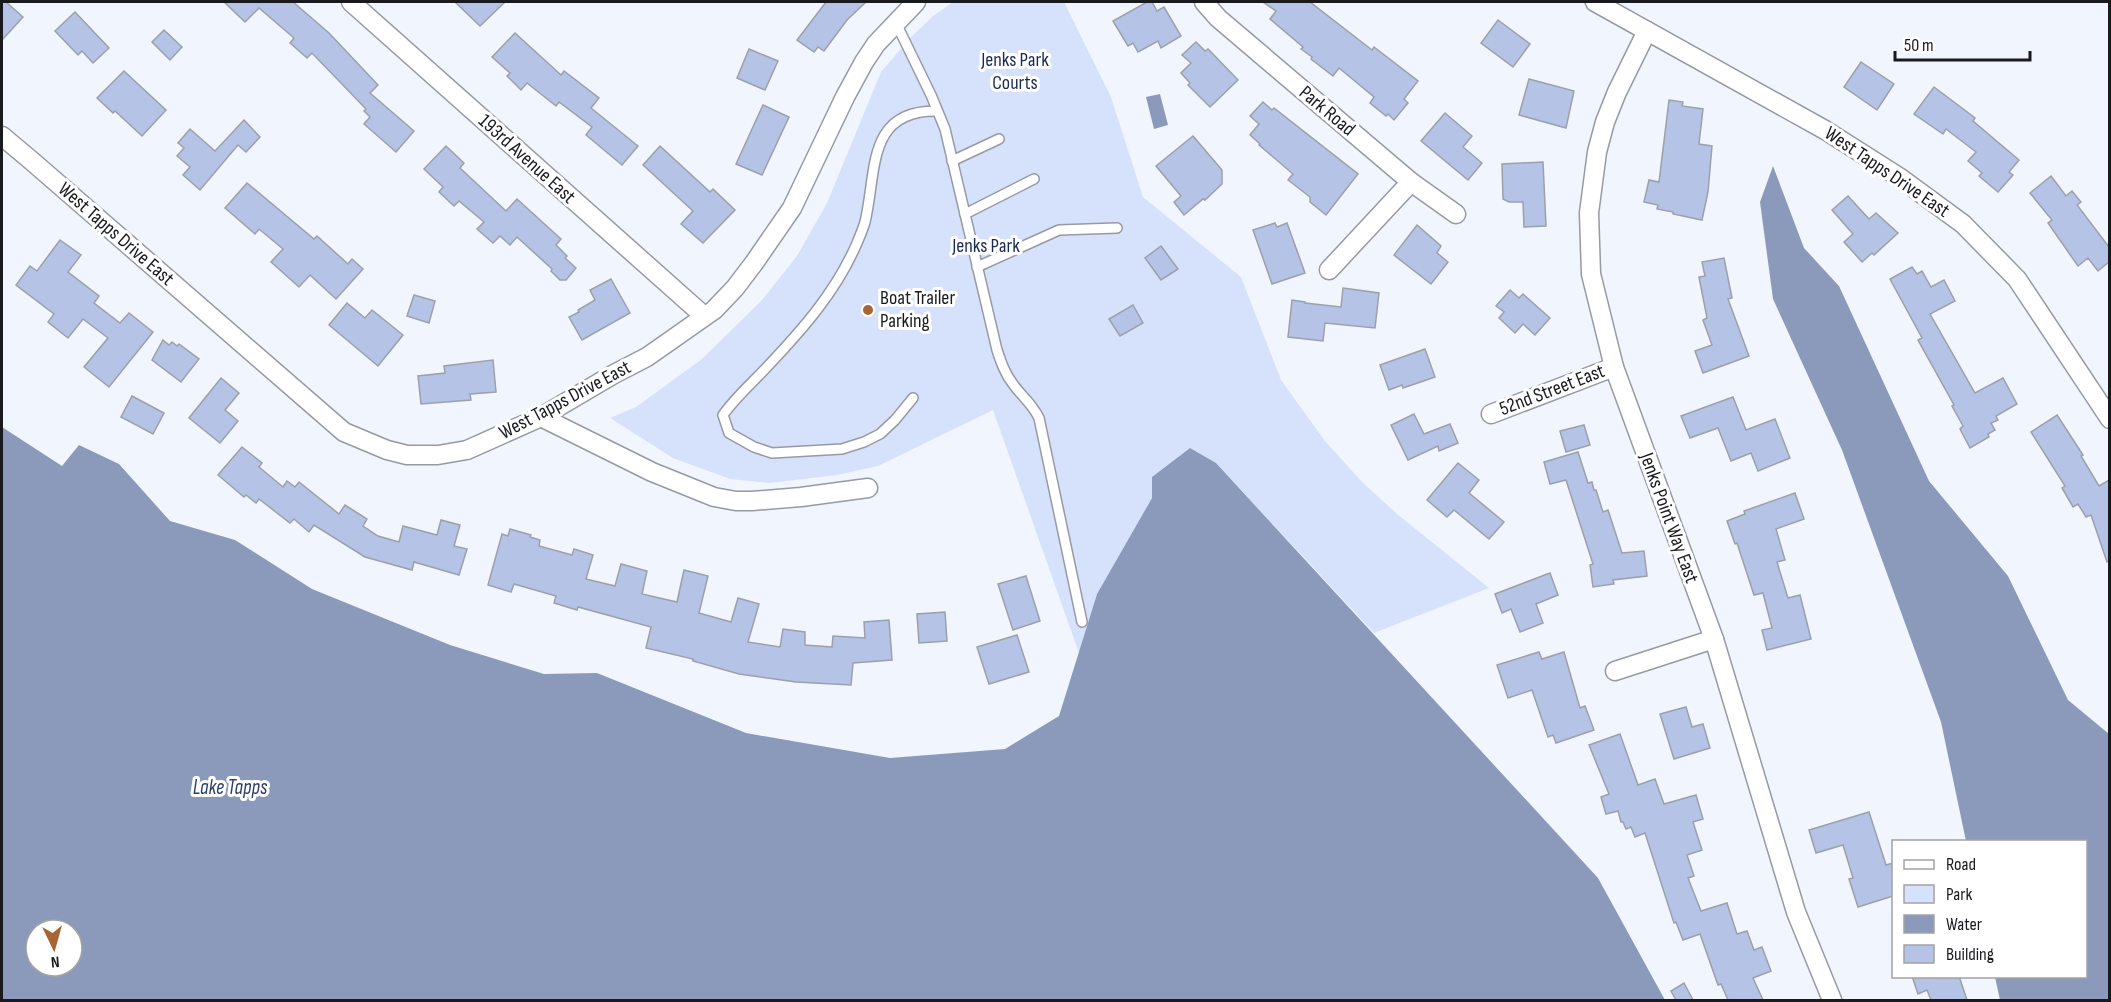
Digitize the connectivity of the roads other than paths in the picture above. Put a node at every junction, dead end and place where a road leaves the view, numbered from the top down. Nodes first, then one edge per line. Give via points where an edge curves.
1 (351, 2) edge
2 (916, 2) edge
3 (1204, 2) edge
4 (1595, 2) edge
5 (895, 22) junction
6 (1647, 31) junction
7 (937, 111) junction
8 (2, 136) edge
9 (999, 139) dead end
10 (952, 161) junction
11 (1034, 179) dead end
12 (1411, 182) junction
13 (965, 214) junction
14 (1456, 214) dead end
15 (1117, 228) dead end
16 (977, 267) junction
17 (1329, 270) dead end
18 (703, 315) junction
19 (1614, 367) junction
20 (913, 398) dead end
21 (1491, 414) dead end
22 (541, 417) junction
23 (2109, 419) edge
24 (868, 488) dead end
25 (1083, 622) dead end
26 (1714, 639) junction
27 (1615, 671) dead end
28 (1832, 1000) edge

1 - 18 street, 193rd Avenue East
2 - 5 street, West Tapps Drive East
3 - 12 street, Park Road
4 - 6 street, West Tapps Drive East
5 - 7 lane
5 - 18 street, West Tapps Drive East via 859,71 792,208 735,288 714,310
6 - 19 street, Jenks Point Way East via 1605,122 1590,203 1592,274
6 - 23 street, West Tapps Drive East via 1825,130 1963,224 2017,279
7 - 10 lane
7 - 20 lane via 915,113 890,126 880,141 865,224 835,286 799,333 723,416 729,433 772,453 842,449 880,434
8 - 22 street, West Tapps Drive East via 344,432 406,456 438,455 467,450
9 - 10 lane
10 - 13 lane
11 - 13 lane
12 - 14 street, Park Road
12 - 17 street
13 - 16 lane
15 - 16 lane via 1059,230
16 - 25 lane via 1003,367 1039,418
18 - 22 street, West Tapps Drive East via 646,357
19 - 21 street, 52nd Street East
19 - 26 street, Jenks Point Way East
22 - 24 street via 714,497 752,501
26 - 27 street
26 - 28 street, Jenks Point Way East via 1796,912

